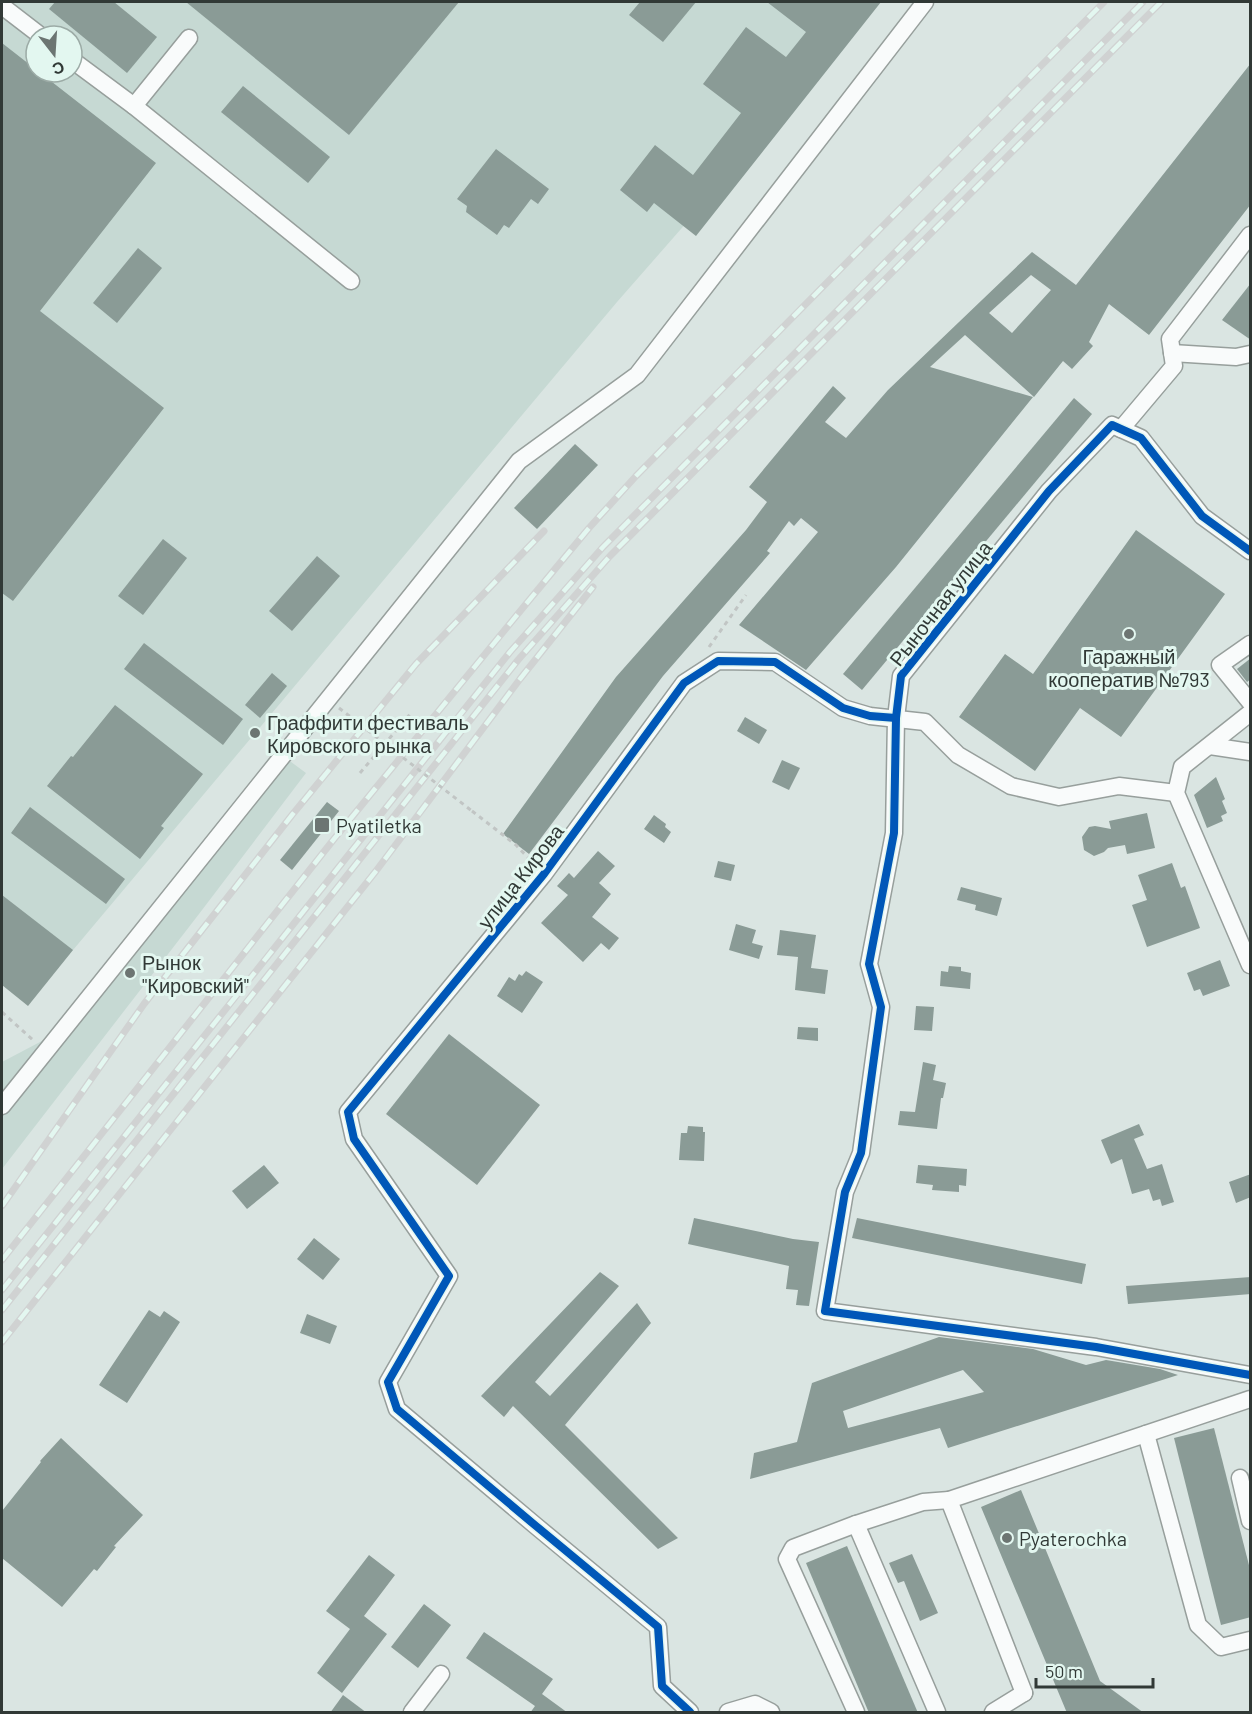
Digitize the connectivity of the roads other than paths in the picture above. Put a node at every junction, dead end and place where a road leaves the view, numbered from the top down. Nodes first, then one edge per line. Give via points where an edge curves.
1 (925, 2) edge
2 (2, 6) edge
3 (25, 24) edge
4 (189, 38) dead end
5 (84, 69) edge
6 (134, 106) junction
7 (1251, 235) edge
8 (351, 281) dead end
9 (1172, 353) junction
10 (1251, 354) edge
11 (1117, 427) junction
12 (1251, 551) edge
13 (1251, 644) edge
14 (1251, 702) edge
15 (1251, 713) edge
16 (896, 718) junction
17 (1210, 746) junction
18 (1251, 752) edge
19 (1176, 793) junction
20 (1251, 965) edge
21 (2, 1106) edge
22 (1251, 1375) edge
23 (1251, 1399) edge
24 (1146, 1434) junction
25 (1240, 1478) dead end
26 (949, 1500) junction
27 (1251, 1521) edge
28 (856, 1524) junction
29 (1251, 1640) edge
30 (441, 1674) dead end
31 (412, 1713) edge
32 (690, 1713) edge
33 (728, 1713) edge
34 (771, 1713) edge
35 (856, 1713) edge
36 (937, 1713) edge
37 (993, 1713) edge

1 - 21 street via 637,375 519,461
2 - 3 street
4 - 6 street
5 - 6 street
6 - 8 street
7 - 9 street, Рыночная улица via 1170,339
9 - 10 street via 1236,357
9 - 11 street, Рыночная улица via 1174,366
11 - 12 street via 1141,438 1202,516
11 - 16 street, Рыночная улица via 1049,491 901,676
13 - 14 street via 1220,665
15 - 17 street
16 - 19 street, улица Кирова via 925,722 958,754 1011,786 1059,797 1119,786
16 - 22 street, Рыночная улица via 894,833 869,964 881,1007 861,1153 845,1192 825,1311 1096,1347
16 - 32 street, улица Кирова via 843,708 775,662 718,661 684,683 544,874 348,1112 354,1139 450,1276 388,1382 397,1409 658,1627 662,1686
17 - 18 street
17 - 19 street via 1182,767
19 - 20 street
23 - 24 street
24 - 26 street
24 - 29 street via 1198,1625 1221,1647
25 - 27 street
26 - 28 street via 923,1502
26 - 37 street via 1024,1693
28 - 35 street via 793,1548 787,1559
28 - 36 street
30 - 31 street
33 - 34 street via 755,1704

